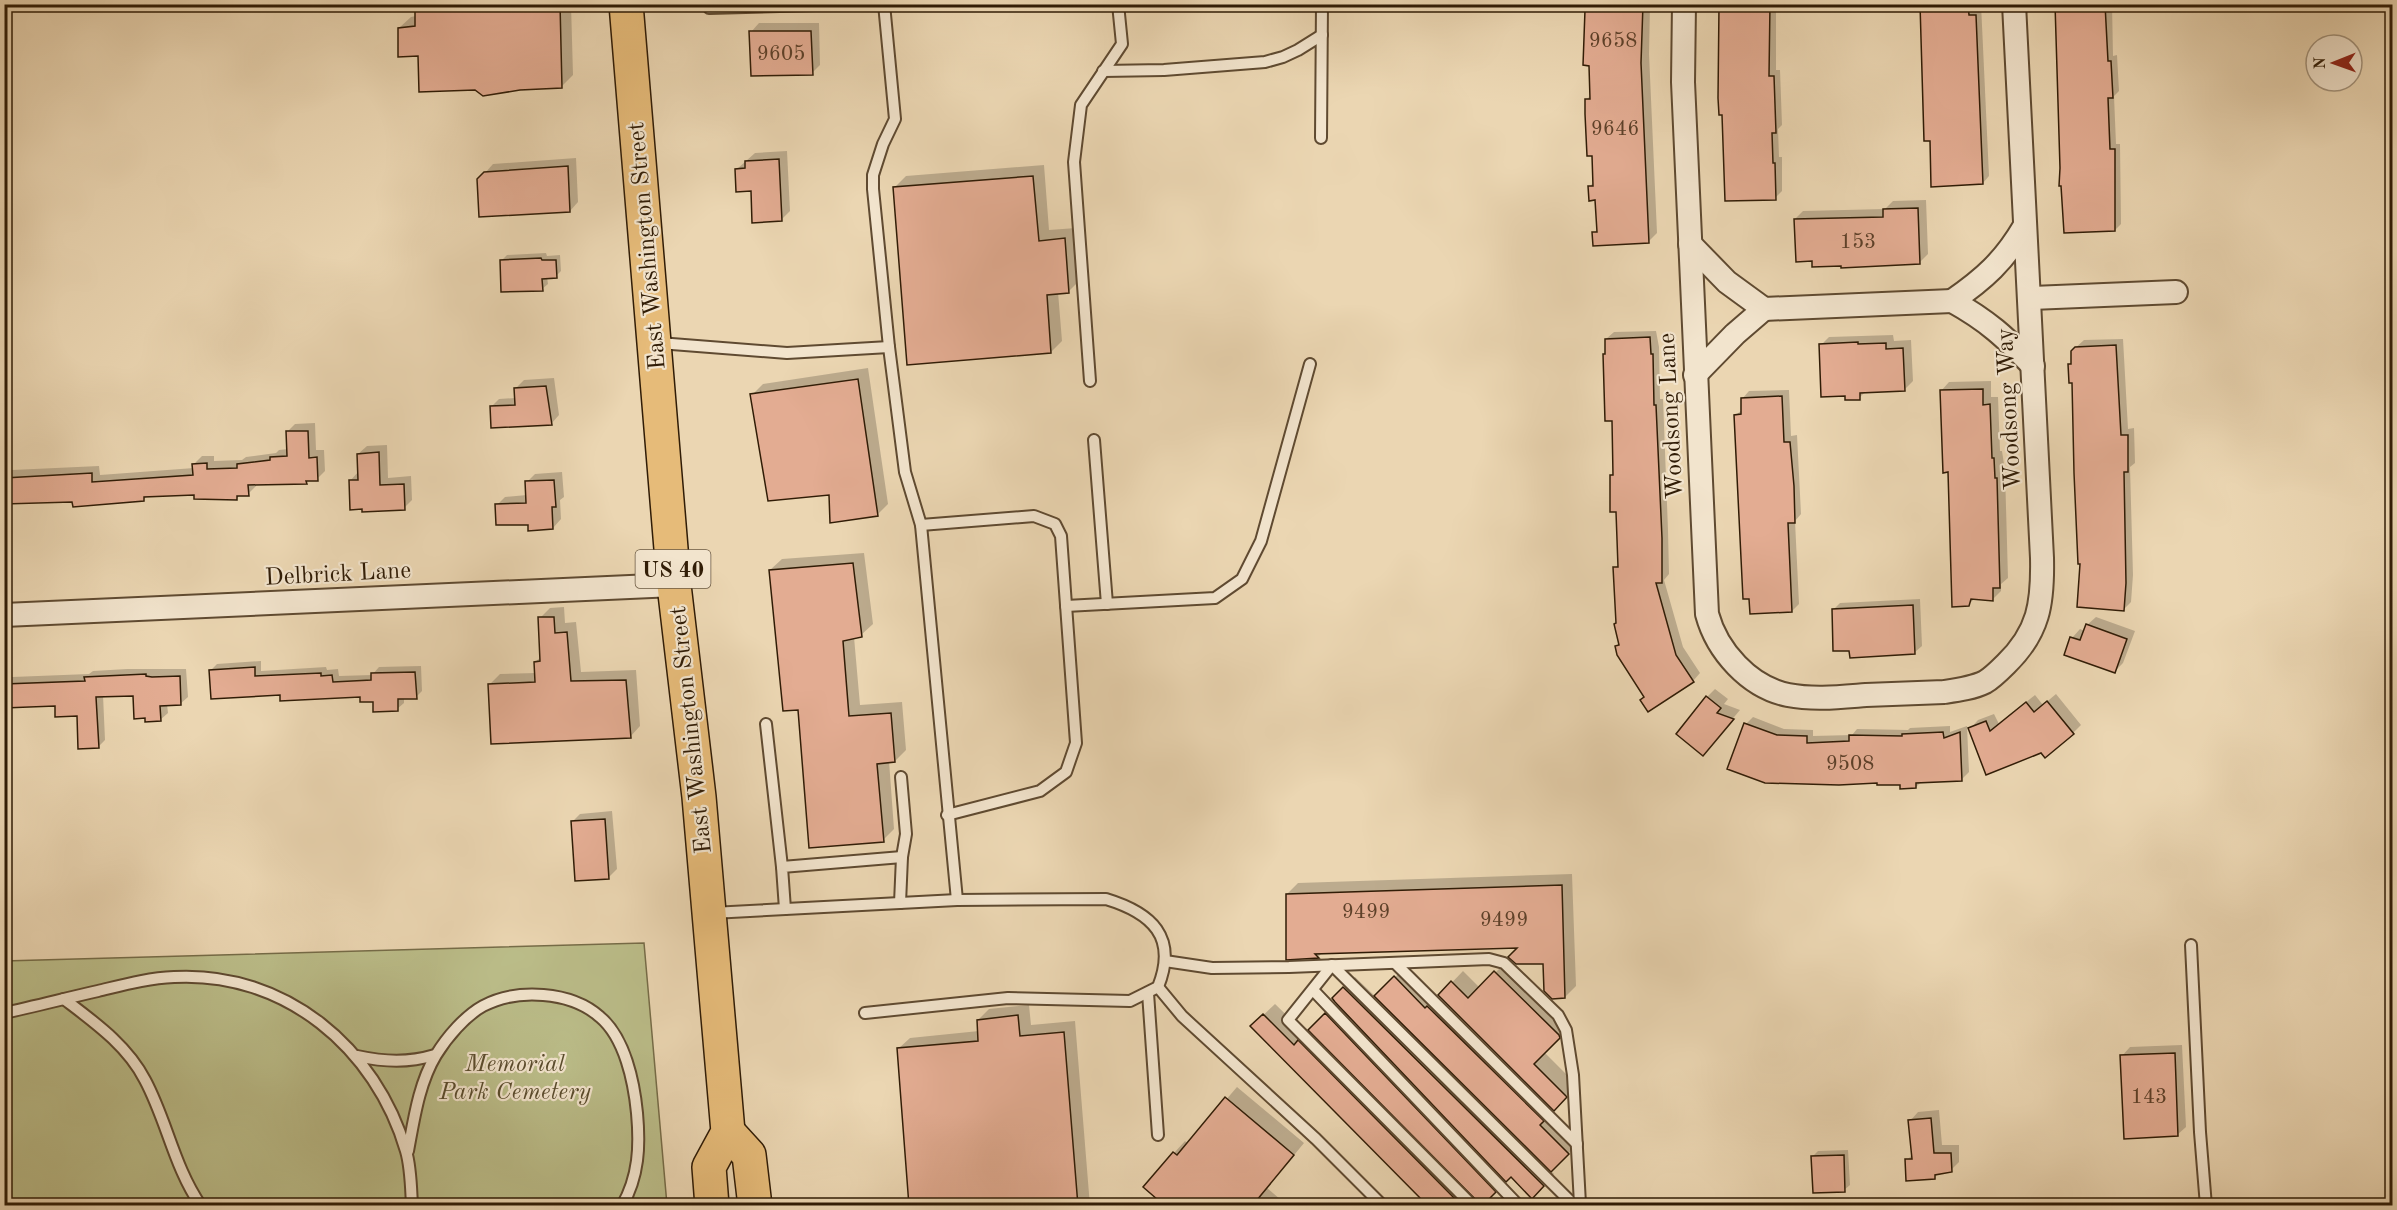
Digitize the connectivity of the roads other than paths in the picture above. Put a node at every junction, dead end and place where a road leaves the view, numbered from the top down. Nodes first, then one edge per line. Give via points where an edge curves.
1 (626, 4) edge
2 (851, 4) edge
3 (884, 4) edge
4 (1118, 4) edge
5 (1322, 4) edge
6 (1684, 4) edge
7 (2014, 4) edge
8 (709, 8) dead end
9 (1322, 34) junction
10 (1103, 71) junction
11 (1321, 138) dead end
12 (2024, 227) junction
13 (1690, 244) junction
14 (2176, 292) dead end
15 (2030, 297) junction
16 (1952, 301) junction
17 (1764, 309) junction
18 (654, 343) junction
19 (889, 347) junction
20 (1310, 364) dead end
21 (2033, 366) junction
22 (1695, 375) junction
23 (1090, 381) dead end
24 (1094, 440) dead end
25 (921, 525) junction
26 (674, 585) junction
27 (1107, 604) junction
28 (1066, 606) junction
29 (4, 615) edge
30 (1878, 695) joint
31 (766, 724) dead end
32 (901, 777) dead end
33 (947, 815) junction
34 (902, 857) junction
35 (782, 867) junction
36 (957, 900) junction
37 (900, 903) junction
38 (785, 909) junction
39 (709, 913) junction
40 (2191, 945) dead end
41 (1165, 961) junction
42 (1395, 963) junction
43 (1332, 965) junction
44 (1158, 987) junction
45 (1313, 990) junction
46 (1148, 993) junction
47 (64, 999) junction
48 (4, 1013) edge
49 (866, 1013) dead end
50 (435, 1055) junction
51 (357, 1056) junction
52 (728, 1132) junction
53 (1158, 1135) dead end
54 (1577, 1144) junction
55 (407, 1154) junction
56 (1569, 1205) edge
57 (201, 1206) edge
58 (412, 1206) edge
59 (622, 1206) edge
60 (712, 1206) edge
61 (755, 1206) edge
62 (1383, 1206) edge
63 (1473, 1206) edge
64 (1519, 1206) edge
65 (2206, 1206) edge

1 - 18 main road, East Washington Street / US 40
2 - 8 lane
3 - 19 lane via 896,119 883,144 873,175 873,189
4 - 10 lane via 1122,44
5 - 9 lane
6 - 13 street, Woodsong Lane
7 - 12 street, Woodsong Way
9 - 10 lane via 1291,54 1265,62
9 - 11 lane
10 - 23 lane via 1081,105 1074,162
12 - 15 street, Woodsong Way
12 - 16 street via 1992,272
13 - 17 street via 1727,282
13 - 22 street, Woodsong Lane
14 - 15 street
15 - 21 street, Woodsong Way
16 - 17 street
16 - 21 street via 1999,331
17 - 22 street
18 - 19 lane via 787,353
18 - 26 main road, East Washington Street / US 40
19 - 25 lane via 905,472
20 - 27 lane via 1260,541 1242,579 1215,598
21 - 30 street, Woodsong Way via 2043,587 2035,624 2015,656 1985,682 1944,692
22 - 30 street, Woodsong Lane via 1705,596 1718,642 1743,672 1785,694 1818,698
24 - 27 lane
25 - 28 lane via 1034,516 1055,524 1061,536
25 - 33 lane
26 - 29 street, Delbrick Lane
26 - 39 main road, East Washington Street / US 40
27 - 28 lane
28 - 33 lane via 1076,743 1066,772 1040,791
31 - 35 lane
32 - 34 lane via 906,834
33 - 36 lane
34 - 35 lane
34 - 37 lane
35 - 38 lane
36 - 37 lane
36 - 41 lane via 1106,899 1142,913 1156,927 1165,943
37 - 38 lane
38 - 39 lane
39 - 52 main road, East Washington Street / US 40
40 - 65 lane
41 - 43 lane via 1212,968
41 - 44 lane
42 - 43 lane
42 - 54 lane
42 - 54 lane via 1489,959 1503,963 1558,1015 1566,1030 1573,1075
43 - 45 lane
43 - 56 lane
44 - 46 lane
44 - 62 lane via 1182,1016 1317,1139
45 - 63 lane via 1288,1020
45 - 64 lane
46 - 49 lane via 1130,1001 1008,998
46 - 53 lane
47 - 48 lane
47 - 51 lane via 175,977 246,985 283,999 315,1018
47 - 57 lane via 101,1027 127,1053 144,1078 178,1165
50 - 51 lane via 400,1062
50 - 55 lane via 418,1100
50 - 59 lane via 456,1028 484,1006 518,995 550,995 570,1000 602,1018 622,1048 635,1088 640,1139 633,1187
51 - 55 lane via 375,1079 395,1118
52 - 60 main road via 709,1167
52 - 61 main road via 749,1155
54 - 56 lane via 1580,1204
55 - 58 lane

